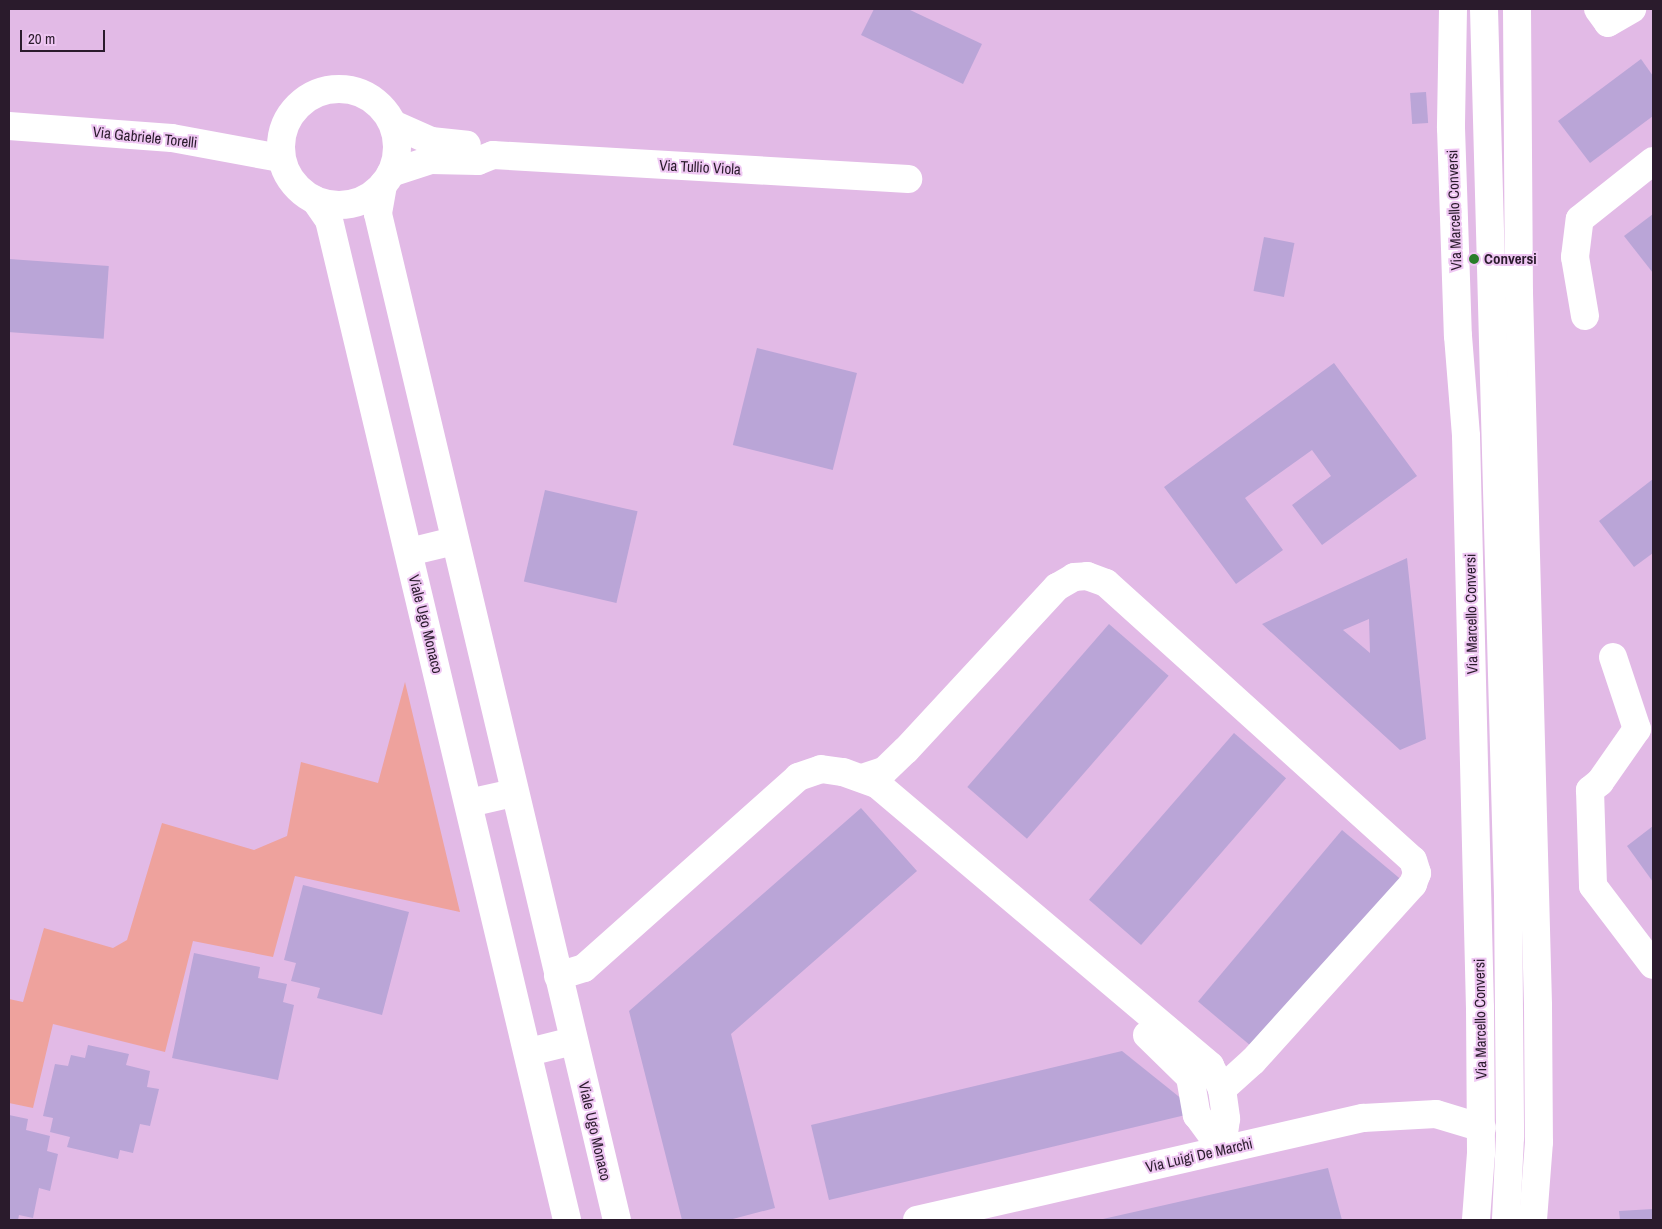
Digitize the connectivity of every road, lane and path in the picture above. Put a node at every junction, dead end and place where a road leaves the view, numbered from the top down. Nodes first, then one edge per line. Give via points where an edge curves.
1 (1452, 9) edge
2 (1484, 9) edge
3 (1517, 9) edge
4 (1598, 9) edge
5 (1632, 9) edge
6 (393, 124) junction
7 (9, 126) edge
8 (493, 155) junction
9 (280, 158) junction
10 (1653, 160) edge
11 (387, 179) junction
12 (908, 179) dead end
13 (315, 200) junction
14 (1585, 316) dead end
15 (454, 541) junction
16 (409, 552) junction
17 (1613, 657) dead end
18 (862, 778) junction
19 (513, 793) junction
20 (469, 803) junction
21 (1653, 965) edge
22 (558, 976) junction
23 (574, 1041) junction
24 (529, 1052) junction
25 (1222, 1089) junction
26 (1482, 1128) junction
27 (1222, 1149) junction
28 (567, 1220) edge
29 (617, 1220) edge
30 (916, 1220) edge
31 (1476, 1220) edge
32 (1506, 1220) edge
33 (1533, 1220) edge

1 - 26 street, Via Marcello Conversi via 1451,128 1458,336 1467,455
2 - 32 street, Via Marcello Conversi via 1508,897 1510,1137
3 - 33 street via 1518,293 1538,1006 1539,1142
4 - 5 street via 1608,23
6 - 8 street, Via Tullio Viola via 431,142 480,146
6 - 9 street via 372,98 348,90 323,91 307,98 285,123
6 - 11 street via 397,141
7 - 9 street, Via Gabriele Torelli via 172,138
8 - 11 street, Via Tullio Viola via 478,161 431,160
8 - 12 street, Via Tullio Viola
9 - 13 street via 294,182
10 - 14 street via 1580,219 1575,257
11 - 13 street via 368,197 351,204
11 - 15 street, Viale Ugo Monaco via 378,214
13 - 16 street, Viale Ugo Monaco via 329,220
15 - 16 street
15 - 19 street, Viale Ugo Monaco
16 - 20 street, Viale Ugo Monaco
17 - 21 street via 1637,729 1600,782 1590,790 1593,886
18 - 22 street via 821,770 798,777 584,968
18 - 25 street via 878,785 1210,1066
18 - 25 street via 884,771 906,750 1057,587 1074,577 1087,576 1106,583 1413,860 1417,873 1406,891 1253,1060
18 - 27 street via 1170,1056 1190,1077 1197,1115
19 - 20 street
19 - 22 street, Viale Ugo Monaco
20 - 24 street, Viale Ugo Monaco
22 - 23 street, Viale Ugo Monaco
23 - 24 street
23 - 29 street, Viale Ugo Monaco
24 - 28 street, Viale Ugo Monaco
25 - 27 street via 1226,1119
26 - 27 street, Via Luigi De Marchi via 1436,1114 1363,1118
26 - 31 street, Via Marcello Conversi
27 - 30 street, Via Luigi De Marchi

